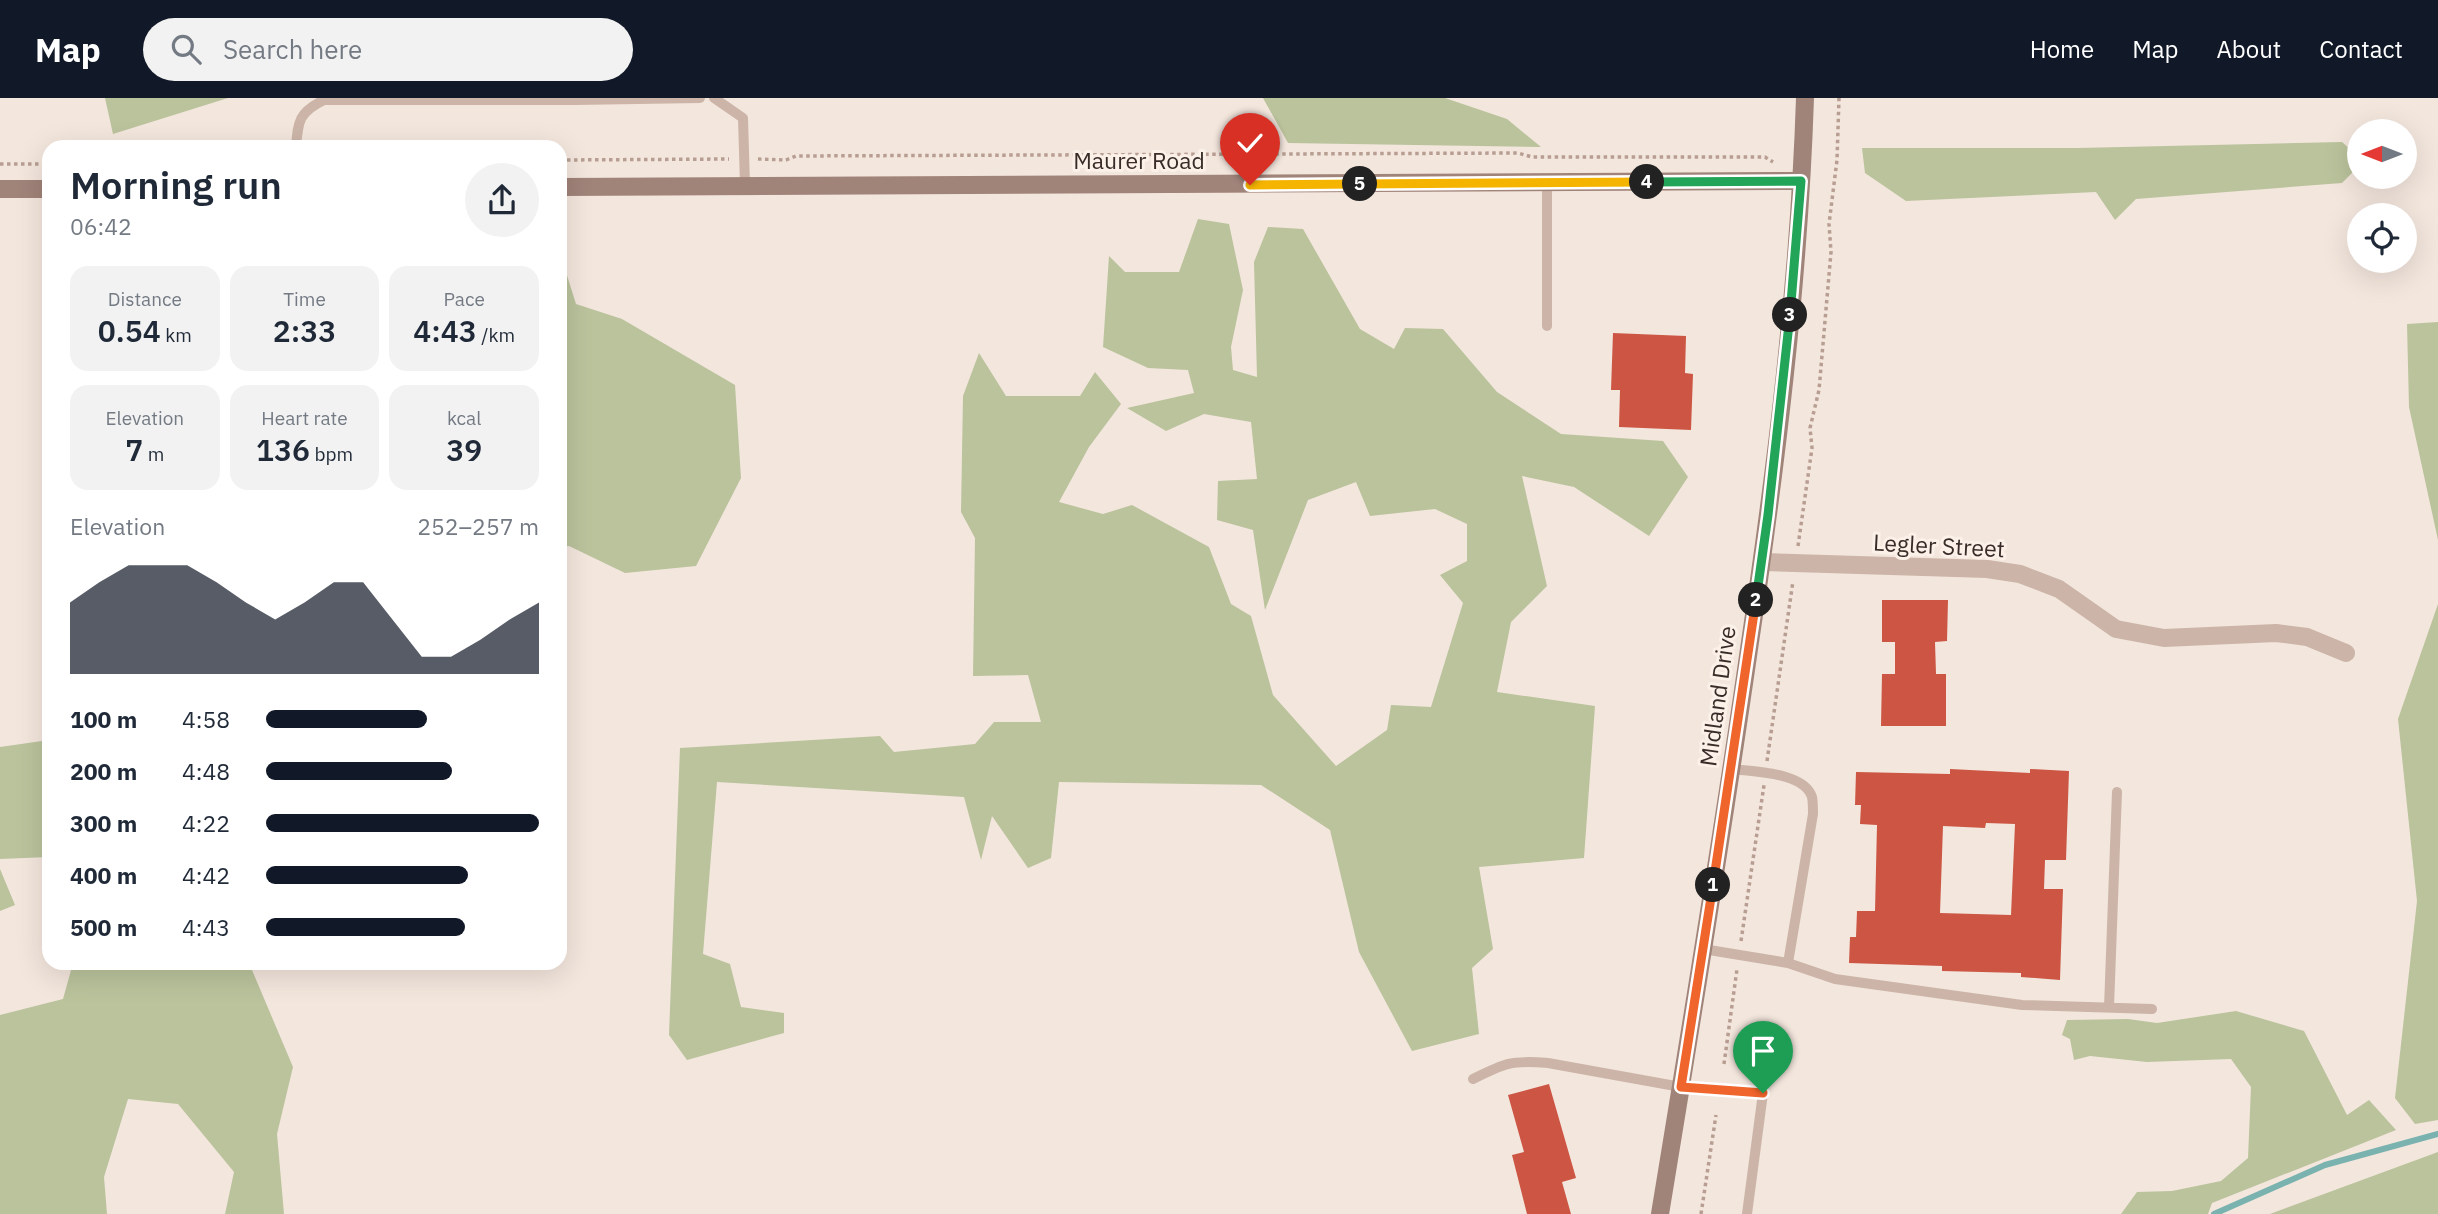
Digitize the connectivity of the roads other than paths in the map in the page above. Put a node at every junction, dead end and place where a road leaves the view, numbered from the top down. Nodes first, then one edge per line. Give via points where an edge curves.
1 (701, 98) edge
2 (714, 98) edge
3 (1805, 98) edge
4 (297, 140) edge
5 (1801, 181) junction
6 (1547, 183) junction
7 (746, 185) junction
8 (567, 187) edge
9 (0, 189) edge
10 (42, 189) edge
11 (1547, 326) dead end
12 (1762, 562) junction
13 (2346, 653) dead end
14 (1732, 769) junction
15 (2117, 792) dead end
16 (1703, 949) junction
17 (1788, 963) junction
18 (2109, 1007) junction
19 (2152, 1009) dead end
20 (1473, 1079) dead end
21 (1681, 1087) junction
22 (1660, 1214) edge
23 (1747, 1214) edge

1 - 4 lane via 324,100 309,107 298,122
2 - 7 lane via 743,118
3 - 5 street, Midland Drive
5 - 6 street, Maurer Road
5 - 12 street, Midland Drive via 1789,334
6 - 7 street, Maurer Road
6 - 11 lane
7 - 8 street, Maurer Road
9 - 10 street
12 - 13 street, Legler Street via 2020,574 2059,589 2116,629 2164,638 2276,634 2306,638
12 - 14 street, Midland Drive
14 - 16 street, Midland Drive
14 - 17 lane via 1782,776 1801,783 1812,796 1813,814
15 - 18 lane
16 - 17 lane
16 - 21 street, Midland Drive
17 - 18 lane via 1835,979 2008,1003
18 - 19 lane
20 - 21 lane via 1504,1063 1527,1062
21 - 22 street, Midland Drive
21 - 23 lane via 1763,1093

